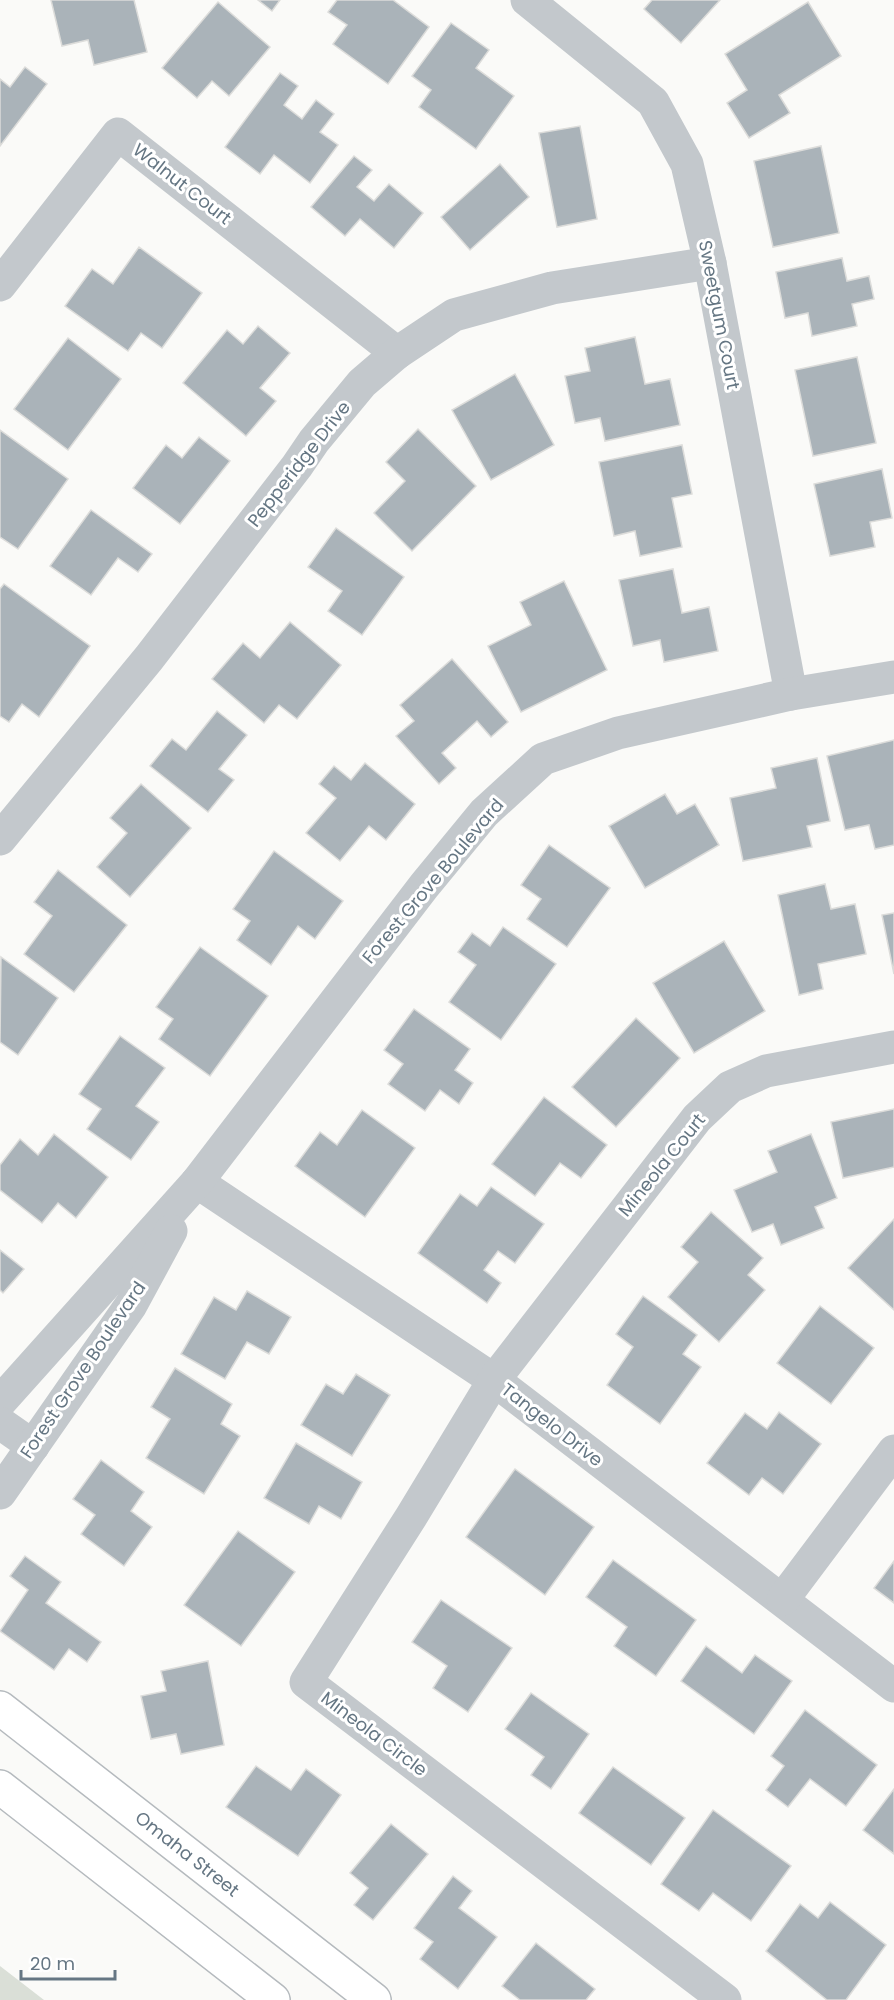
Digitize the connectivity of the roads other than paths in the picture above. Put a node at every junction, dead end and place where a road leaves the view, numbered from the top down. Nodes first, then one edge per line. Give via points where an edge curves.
1 (527, 0) edge
2 (710, 263) junction
3 (0, 285) edge
4 (397, 353) junction
5 (894, 677) edge
6 (791, 694) junction
7 (0, 839) edge
8 (894, 1047) edge
9 (197, 1182) junction
10 (494, 1380) junction
11 (0, 1402) edge
12 (0, 1423) edge
13 (33, 1446) junction
14 (894, 1451) edge
15 (0, 1493) edge
16 (783, 1599) junction
17 (894, 1686) edge
18 (0, 1708) edge
19 (0, 1787) edge
20 (273, 2000) edge
21 (374, 2000) edge
22 (725, 2000) edge

1 - 2 street, Sweetgum Court via 653,102 687,164
2 - 4 street, Pepperidge Drive via 552,288 454,315
2 - 6 street, Sweetgum Court
3 - 4 street, Walnut Court via 118,134
4 - 7 street, Pepperidge Drive via 362,383 314,441 149,658
5 - 6 street, Forest Grove Boulevard
6 - 9 street, Forest Grove Boulevard via 618,733 543,759 484,813 424,886
8 - 10 street, Mineola Court via 766,1071 730,1087 697,1118
9 - 10 street, Tangelo Drive
9 - 11 street, Forest Grove Boulevard
9 - 13 street, Forest Grove Boulevard via 130,1305
10 - 16 street, Tangelo Drive
10 - 22 street, Mineola Circle via 306,1682
12 - 13 street
13 - 15 street, Forest Grove Boulevard
14 - 16 street
16 - 17 street, Tangelo Drive
18 - 21 main road, Omaha Street
19 - 20 main road

